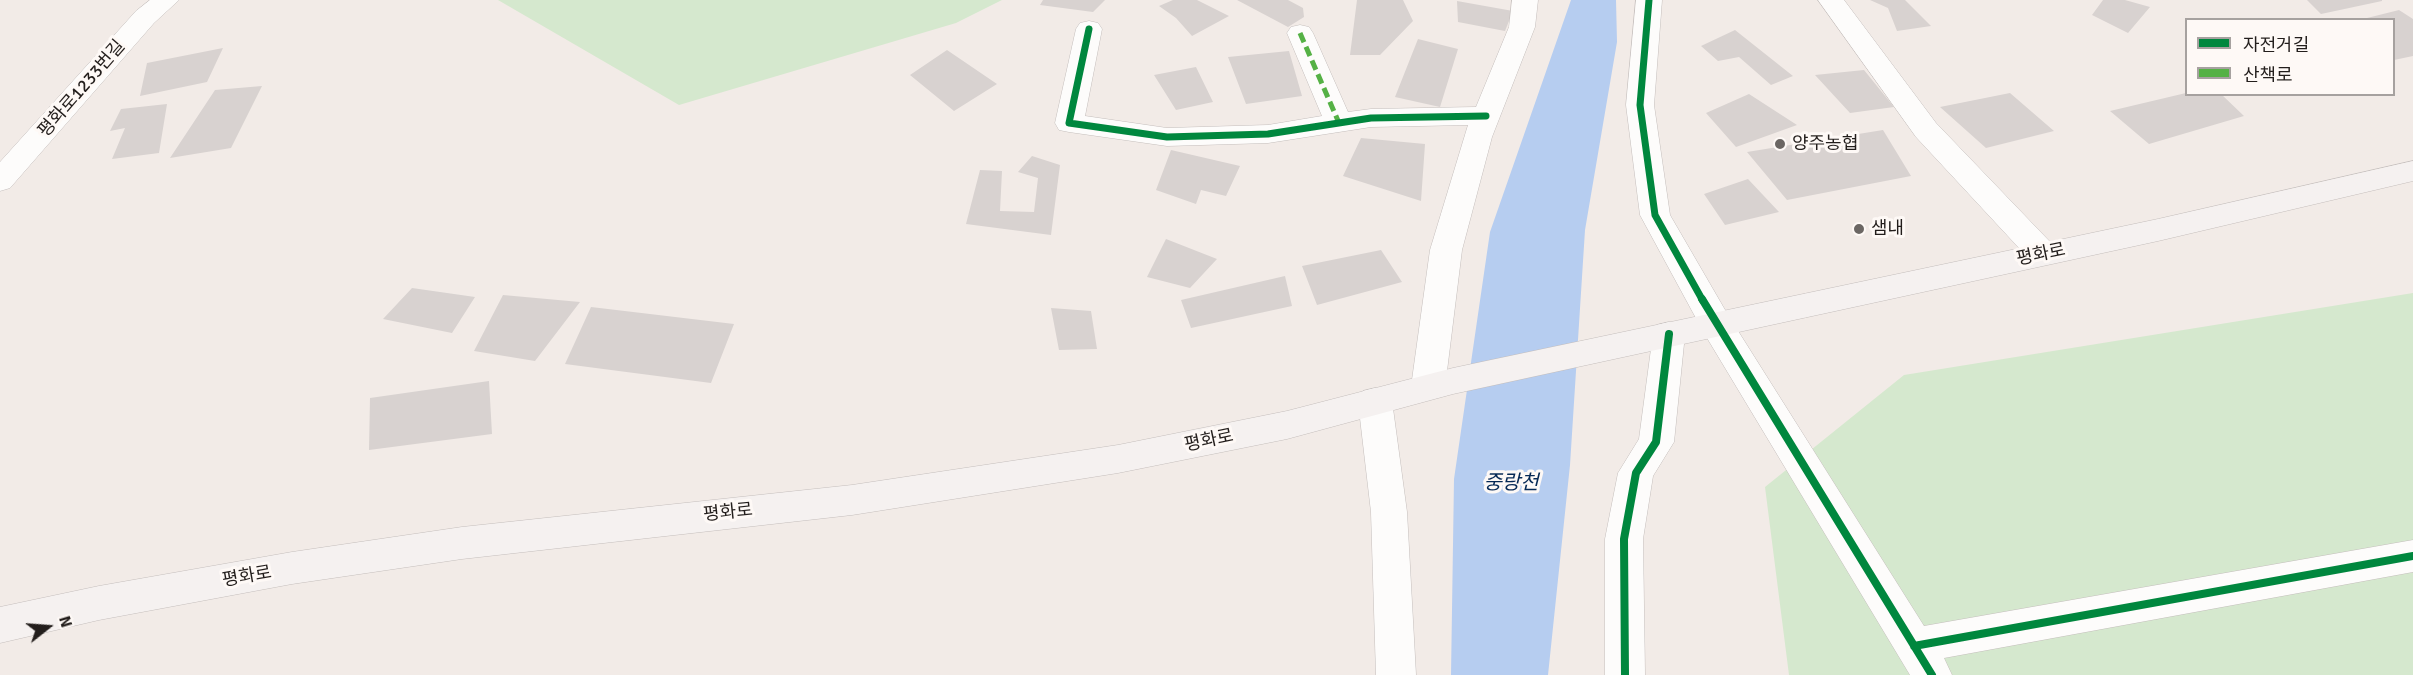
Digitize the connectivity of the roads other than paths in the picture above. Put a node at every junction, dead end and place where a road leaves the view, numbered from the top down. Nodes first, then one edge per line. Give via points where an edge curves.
1 (166, 0) edge
2 (1525, 0) edge
3 (1649, 0) edge
4 (1831, 0) edge
5 (1089, 29) dead end
6 (1300, 33) dead end
7 (1486, 116) junction
8 (1339, 123) junction
9 (2413, 171) edge
10 (0, 181) edge
11 (2043, 254) junction
12 (1716, 324) junction
13 (1669, 334) junction
14 (1440, 384) junction
15 (1375, 401) junction
16 (2413, 556) edge
17 (0, 625) edge
18 (1923, 660) edge
19 (1396, 675) edge
20 (1625, 675) edge

1 - 10 street, 평화로1233번길 via 145,17
2 - 7 street via 1522,27
3 - 12 street via 1641,105 1654,215
4 - 11 street via 1926,130
5 - 8 street via 1069,123 1167,137 1268,134
6 - 8 street
7 - 8 street via 1371,118
7 - 14 street via 1446,250
9 - 11 main road, 평화로
11 - 12 main road, 평화로
12 - 13 main road, 평화로
12 - 18 street
13 - 14 main road, 평화로
13 - 20 street via 1656,442 1636,473 1624,539
14 - 15 main road, 평화로
15 - 17 main road, 평화로 via 1287,425 1084,465 852,500 451,544 280,570
15 - 19 street via 1389,512
16 - 18 street

